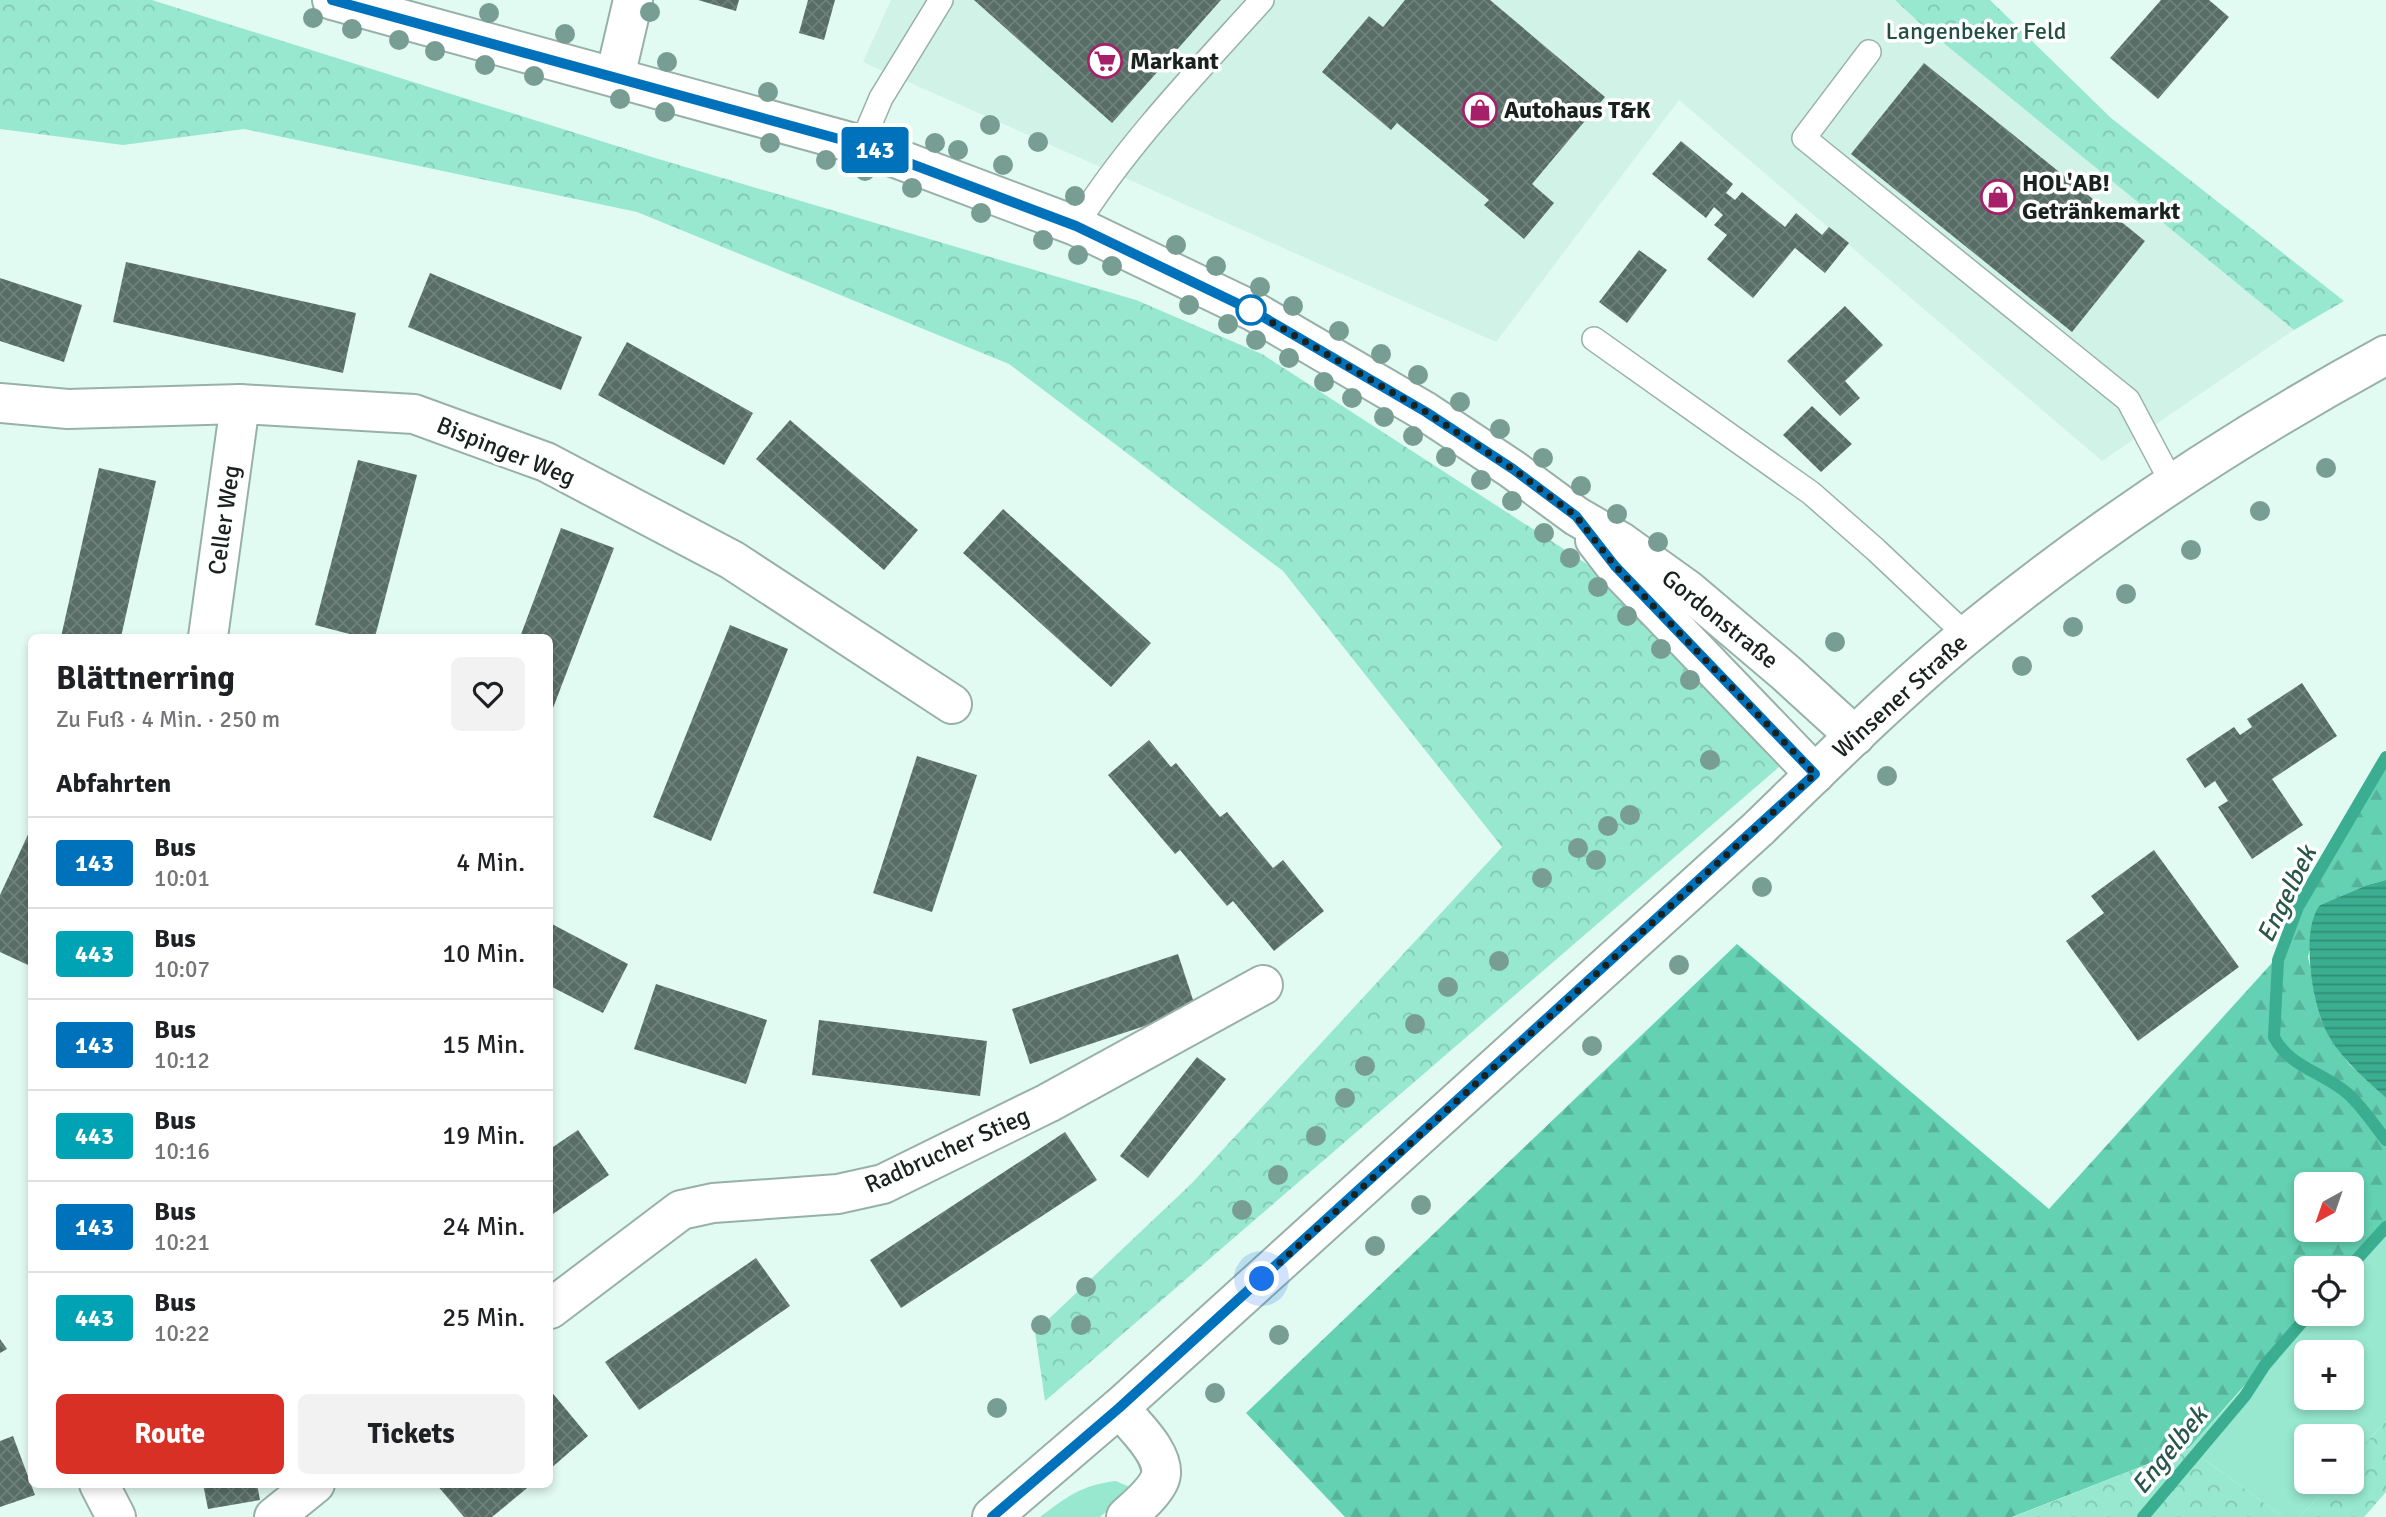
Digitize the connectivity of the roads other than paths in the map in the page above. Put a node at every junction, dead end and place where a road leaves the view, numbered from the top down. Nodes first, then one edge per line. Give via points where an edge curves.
1 (332, 0) edge
2 (633, 0) edge
3 (941, 0) edge
4 (1262, 0) edge
5 (1869, 52) dead end
6 (615, 77) junction
7 (861, 145) junction
8 (1076, 226) junction
9 (1594, 339) dead end
10 (2386, 355) edge
11 (0, 403) edge
12 (240, 404) junction
13 (2172, 483) junction
14 (1576, 516) junction
15 (208, 634) edge
16 (1966, 635) junction
17 (952, 704) dead end
18 (1855, 736) junction
19 (1815, 774) junction
20 (1263, 985) dead end
21 (553, 1307) edge
22 (1119, 1408) junction
23 (101, 1488) edge
24 (310, 1488) edge
25 (116, 1517) edge
26 (274, 1517) edge
27 (992, 1517) edge
28 (1126, 1517) edge

1 - 6 street, Gordonstraße
2 - 6 street
3 - 7 lane via 881,98
4 - 8 lane via 1101,186
5 - 13 lane via 1804,138 2128,400
6 - 7 street, Gordonstraße
7 - 8 street, Gordonstraße
8 - 14 street, Gordonstraße via 1253,311 1345,364 1491,455
9 - 16 lane via 1811,494
10 - 13 street, Winsener Straße
11 - 12 street, Bispinger Weg via 68,410
12 - 15 street, Celler Weg
12 - 17 street, Bispinger Weg via 414,414 546,462 732,560
13 - 16 street, Winsener Straße
14 - 18 street, Gordonstraße via 1688,590
14 - 19 street, Gordonstraße via 1615,566
16 - 18 street, Winsener Straße
18 - 19 street, Winsener Straße
19 - 22 street, Winsener Straße
20 - 21 street, Radbrucher Stieg via 1048,1104 883,1184 838,1194 713,1203 681,1210
22 - 27 street, Winsener Straße
22 - 28 street via 1152,1447 1161,1470 1158,1484
23 - 25 street
24 - 26 street

